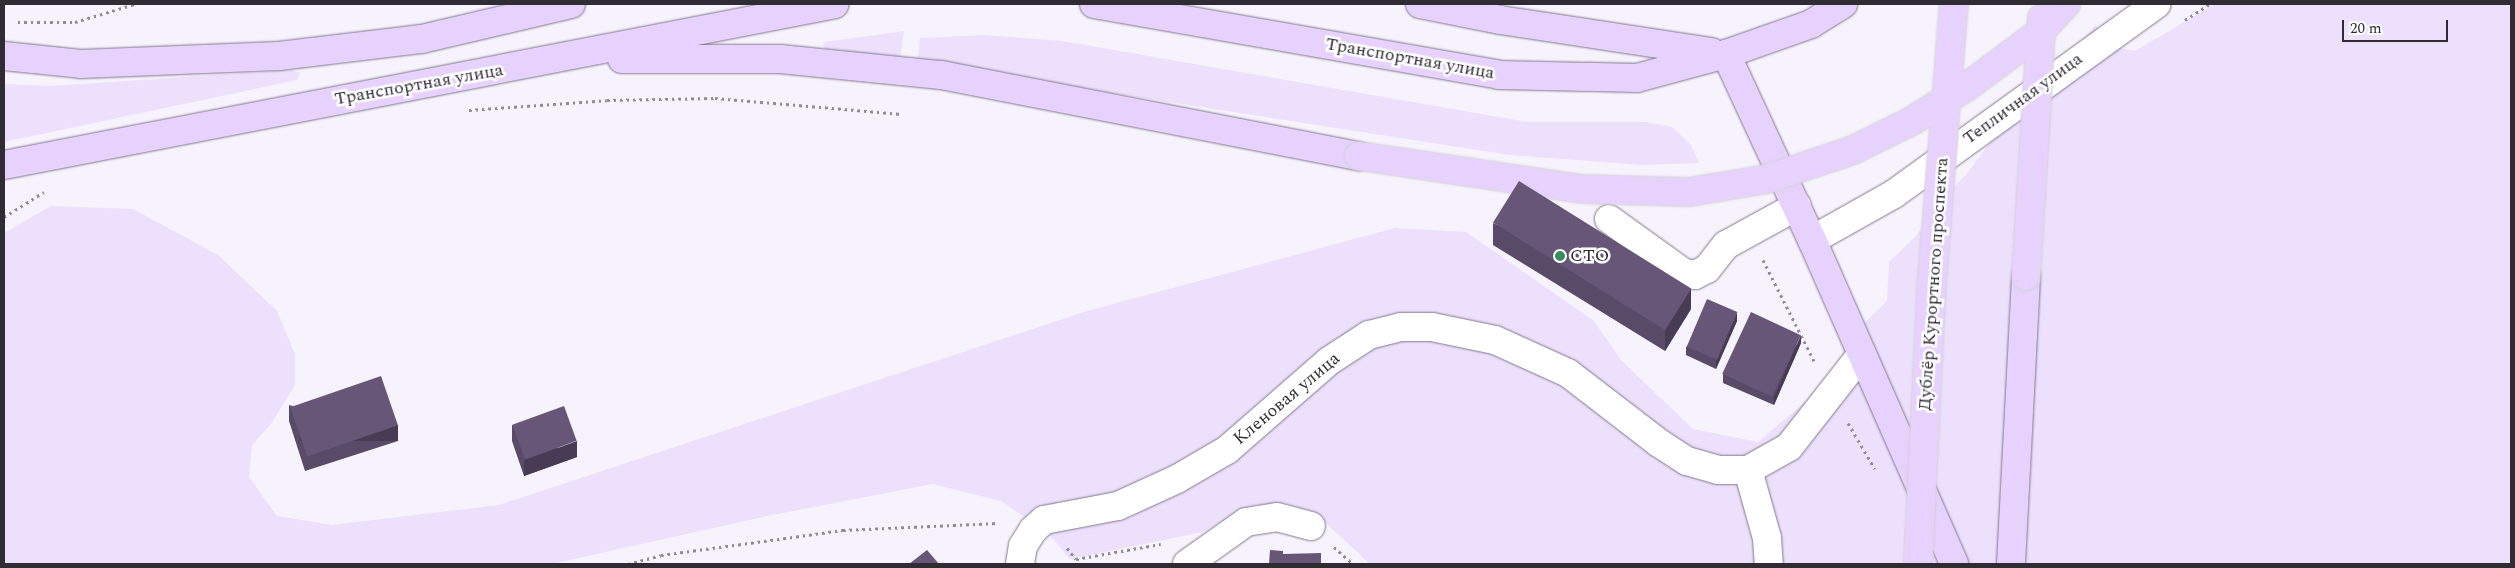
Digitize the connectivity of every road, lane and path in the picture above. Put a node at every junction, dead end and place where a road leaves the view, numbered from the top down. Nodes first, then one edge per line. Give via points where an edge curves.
1 (136, 4) edge
2 (835, 4) edge
3 (1094, 4) edge
4 (1420, 4) edge
5 (1843, 4) edge
6 (1954, 4) edge
7 (2043, 4) edge
8 (2066, 4) edge
9 (2156, 4) edge
10 (560, 5) edge
11 (18, 22) dead end
12 (1726, 54) junction
13 (4, 56) edge
14 (561, 59) junction
15 (466, 110) dead end
16 (900, 114) dead end
17 (4, 165) edge
18 (48, 190) dead end
19 (1797, 206) junction
20 (4, 217) edge
21 (1609, 219) dead end
22 (1812, 240) junction
23 (1761, 257) dead end
24 (1862, 354) junction
25 (1818, 368) dead end
26 (1748, 470) junction
27 (1044, 520) junction
28 (1311, 526) dead end
29 (1170, 542) dead end
30 (1074, 558) dead end
31 (628, 564) edge
32 (1020, 564) edge
33 (1187, 564) edge
34 (1769, 564) edge
35 (1918, 564) edge
36 (1954, 564) edge
37 (2011, 564) edge

1 - 11 path via 76,22
2 - 14 main road, Транспортная улица
3 - 12 main road, Транспортная улица via 1499,76 1637,78
4 - 12 main road, Транспортная улица via 1612,39
5 - 12 main road, Транспортная улица via 1811,24
6 - 35 main road, Дублёр Курортного проспекта, bridge via 1932,281
7 - 37 main road, bridge
8 - 14 main road, bridge via 2031,39 1968,86 1910,122 1852,150 1767,179 1689,192 1583,189 1359,156 941,75 780,58
9 - 22 street, Тепличная улица via 1894,194
10 - 13 main road via 422,39 280,56 81,64
12 - 19 main road
14 - 17 main road, Транспортная улица
15 - 16 path via 607,100 715,98
18 - 20 path
19 - 21 street via 1726,245 1707,269 1696,275 1684,273
19 - 22 main road
22 - 24 main road
23 - 25 path
24 - 26 street, Кленовая улица via 1789,447
24 - 36 main road
26 - 27 street, Кленовая улица via 1718,470 1687,461 1568,373 1495,340 1432,327 1401,327 1369,335 1328,361 1227,450 1178,479 1118,506
26 - 34 street via 1767,538
27 - 31 path via 843,530 661,555
27 - 32 street via 1023,546
28 - 33 street via 1277,517 1246,522
29 - 30 path

